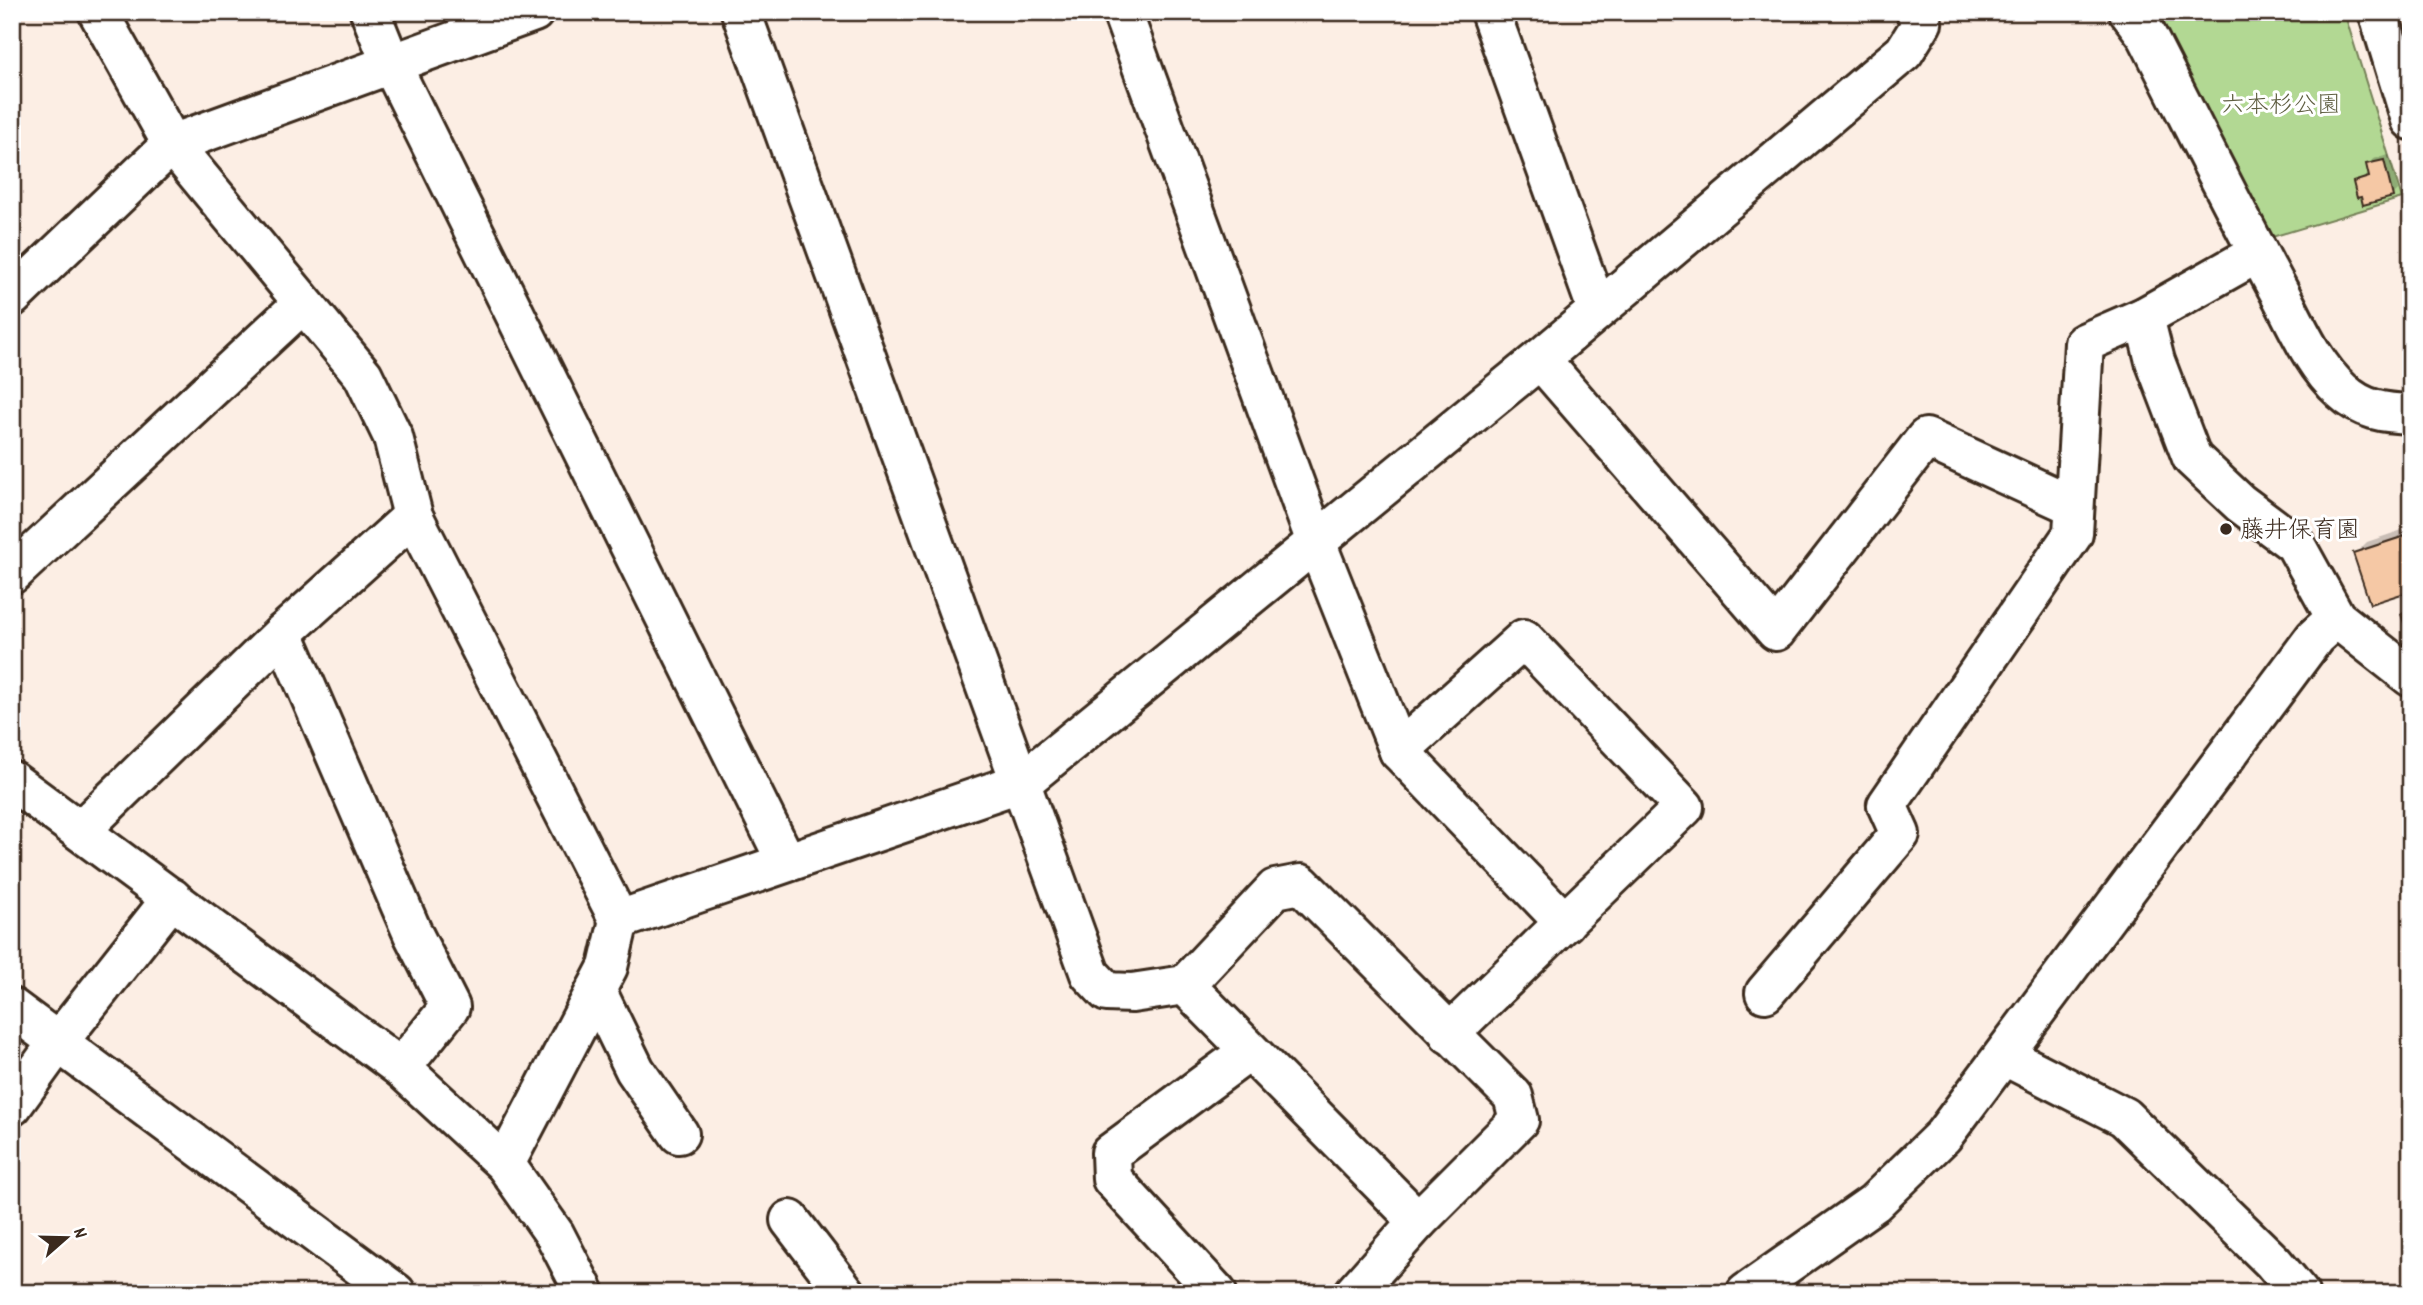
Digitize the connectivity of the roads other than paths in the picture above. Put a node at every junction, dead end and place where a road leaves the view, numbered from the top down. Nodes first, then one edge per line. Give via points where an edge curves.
1 (98, 12) edge
2 (370, 12) edge
3 (534, 12) edge
4 (741, 12) edge
5 (1122, 12) edge
6 (1490, 12) edge
7 (2129, 12) edge
8 (2378, 12) edge
9 (1927, 16) edge
10 (391, 64) junction
11 (2411, 120) edge
12 (172, 144) junction
13 (2258, 253) junction
14 (12, 298) edge
15 (302, 304) junction
16 (1597, 309) junction
17 (2144, 317) junction
18 (1540, 359) junction
19 (2411, 414) edge
20 (2074, 506) junction
21 (413, 516) junction
22 (1316, 542) junction
23 (12, 574) edge
24 (2336, 618) junction
25 (284, 633) junction
26 (2411, 677) edge
27 (1399, 751) junction
28 (12, 781) edge
29 (1022, 782) junction
30 (81, 830) junction
31 (786, 861) junction
32 (172, 898) junction
33 (619, 920) junction
34 (1565, 923) junction
35 (1185, 985) junction
36 (596, 990) junction
37 (1765, 993) dead end
38 (12, 1008) edge
39 (1449, 1034) junction
40 (59, 1041) junction
41 (1248, 1052) junction
42 (2005, 1056) junction
43 (401, 1068) junction
44 (12, 1106) edge
45 (679, 1133) dead end
46 (505, 1164) junction
47 (790, 1220) dead end
48 (1418, 1221) junction
49 (396, 1293) edge
50 (584, 1293) edge
51 (846, 1293) edge
52 (1217, 1293) edge
53 (1354, 1293) edge
54 (1746, 1293) edge
55 (2299, 1293) edge

1 - 12 street
2 - 10 street
3 - 10 street
4 - 29 street
5 - 22 street
6 - 16 street
7 - 13 street via 2147,36
8 - 11 street
9 - 16 street via 1904,52
10 - 12 street
10 - 31 street
12 - 14 street
12 - 15 street
13 - 17 street
13 - 19 street via 2319,366 2343,392 2380,413
15 - 21 street via 363,375 393,437
15 - 23 street
16 - 18 street
17 - 20 street via 2084,343
17 - 24 street via 2155,361 2192,458 2240,503 2295,544
18 - 20 street via 1776,631 1926,438
18 - 22 street
20 - 37 street via 2073,534 1887,805 1900,834
21 - 25 street
21 - 33 street
22 - 27 street
22 - 29 street
24 - 26 street
24 - 42 street via 2315,637
25 - 30 street
25 - 43 street via 413,933 450,1007
27 - 34 street
27 - 34 street via 1524,639 1684,807
28 - 30 street
29 - 31 street
29 - 35 street via 1090,974 1107,992
30 - 32 street
31 - 33 street
32 - 40 street
32 - 43 street
33 - 36 street via 608,967
34 - 39 street
35 - 39 street via 1275,889 1301,884
35 - 41 street
36 - 45 street via 635,1070
36 - 46 street
38 - 40 street
39 - 48 street via 1513,1096 1518,1120
40 - 44 street
40 - 49 street
41 - 48 street
41 - 52 street via 1111,1153 1112,1179
42 - 54 street via 1943,1136 1874,1203
42 - 55 street via 2124,1117
43 - 46 street
46 - 50 street via 555,1235
47 - 51 street
48 - 53 street

